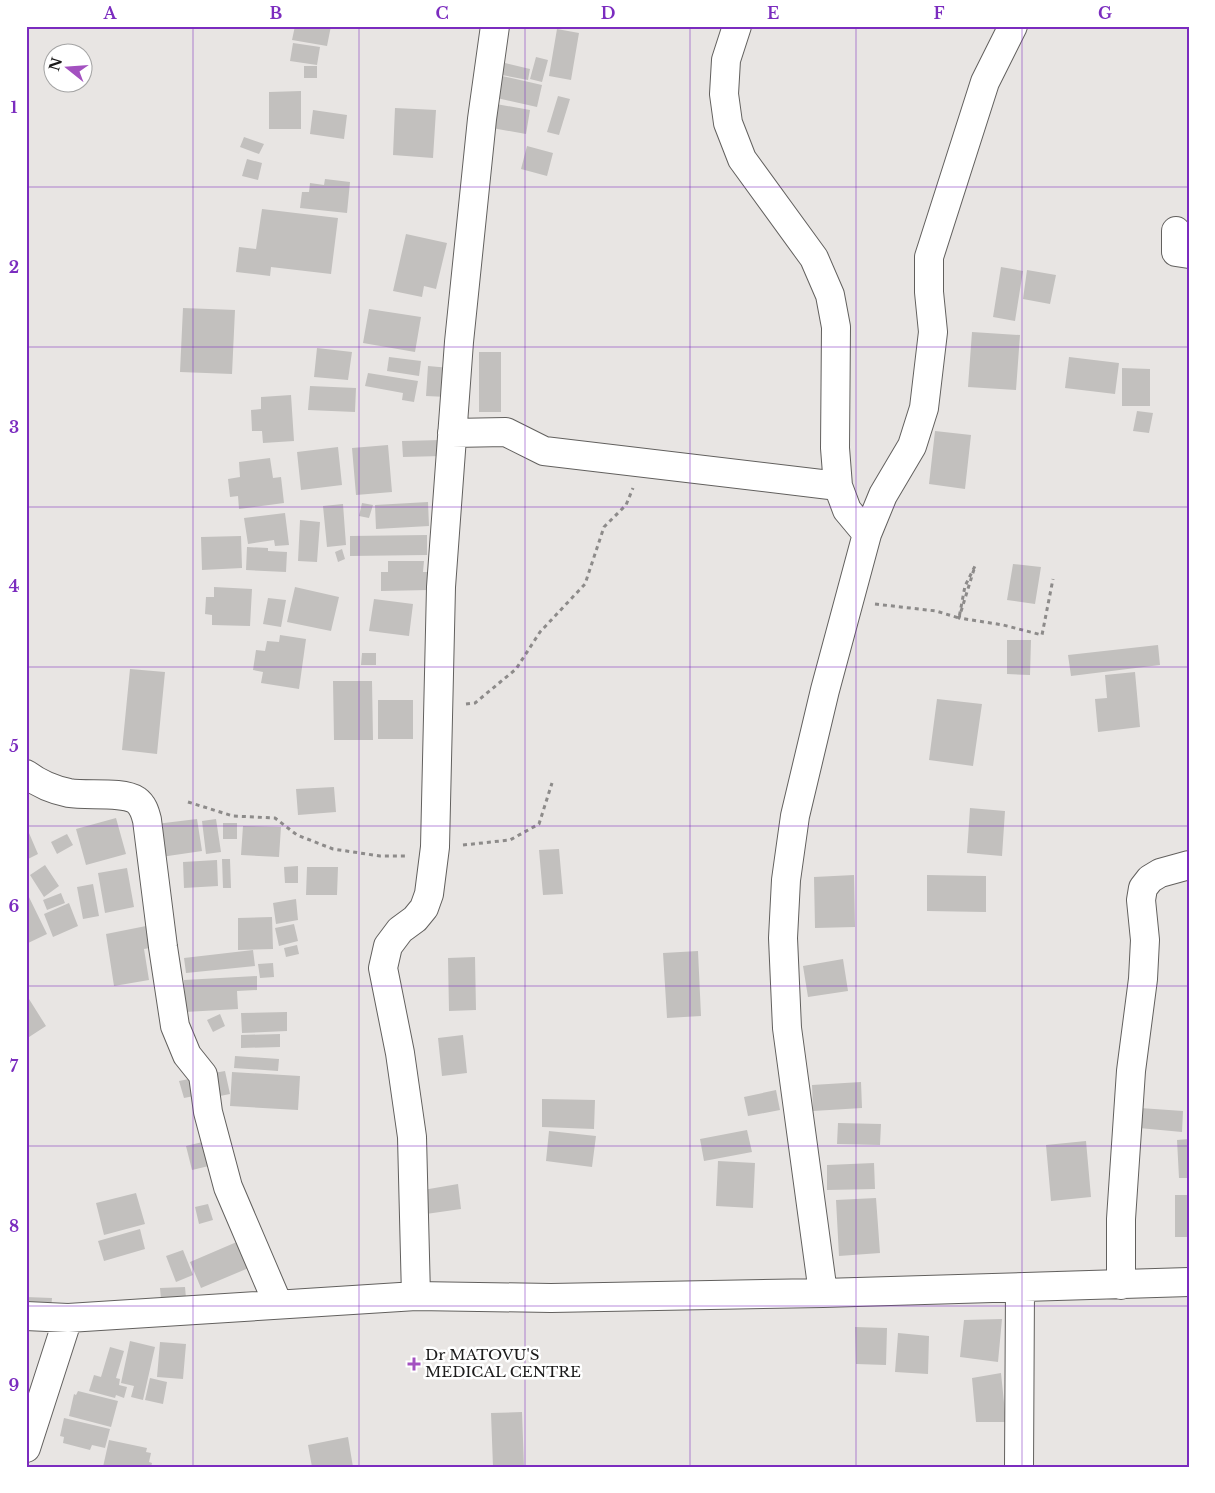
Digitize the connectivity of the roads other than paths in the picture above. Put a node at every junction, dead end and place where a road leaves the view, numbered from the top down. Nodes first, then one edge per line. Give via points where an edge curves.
1 (495, 26) edge
2 (737, 26) edge
3 (1013, 26) edge
4 (452, 433) junction
5 (838, 486) junction
6 (867, 534) junction
7 (26, 774) edge
8 (1189, 865) edge
9 (1189, 1282) edge
10 (1121, 1285) junction
11 (1020, 1288) junction
12 (823, 1293) junction
13 (416, 1296) junction
14 (278, 1304) junction
15 (26, 1316) edge
16 (68, 1318) junction
17 (26, 1448) edge
18 (1019, 1467) edge

1 - 4 street via 482,119
2 - 5 street via 726,60 724,94 728,123 742,159 814,258 830,296 836,328 835,448
3 - 6 street via 985,82 929,257 933,332 924,408 912,446 884,495
4 - 5 street via 506,432 544,451
4 - 13 street via 441,587 435,847 430,894 424,908 388,946 383,968 412,1137
5 - 6 street via 847,510
6 - 12 street via 795,816 786,880 783,938 787,1028
7 - 14 street via 70,793 125,796 135,799 143,807 175,1026 187,1055 203,1075 208,1112 228,1187
8 - 10 street via 1150,879 1143,888 1141,900 1145,940 1143,979 1131,1071 1121,1220
9 - 10 street
10 - 11 street
11 - 12 street
11 - 18 street
12 - 13 street via 551,1298
13 - 14 street
14 - 16 street
15 - 16 street
16 - 17 street

